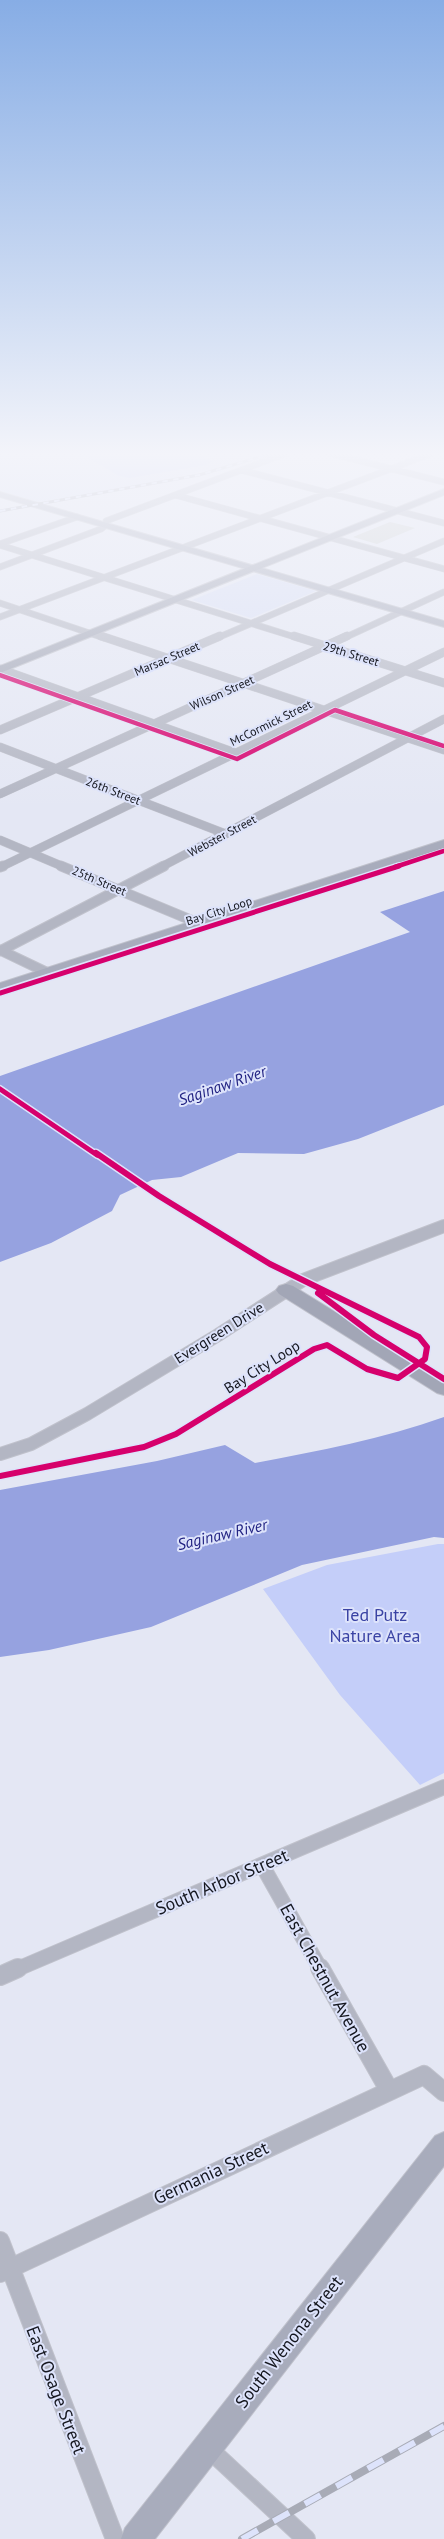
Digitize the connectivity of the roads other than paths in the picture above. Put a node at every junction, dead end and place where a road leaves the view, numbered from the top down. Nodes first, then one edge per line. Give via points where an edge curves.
1 (88, 572) edge
2 (119, 572) edge
3 (243, 572) edge
4 (269, 572) edge
5 (370, 572) edge
6 (105, 578) junction
7 (329, 590) junction
8 (444, 592) edge
9 (176, 600) junction
10 (0, 603) edge
11 (19, 610) junction
12 (402, 611) junction
13 (0, 617) edge
14 (250, 623) junction
15 (444, 624) edge
16 (91, 633) junction
17 (326, 646) junction
18 (444, 652) edge
19 (167, 659) junction
20 (0, 669) edge
21 (405, 670) junction
22 (444, 682) edge
23 (244, 684) junction
24 (77, 696) junction
25 (324, 710) junction
26 (444, 719) edge
27 (154, 724) junction
28 (0, 730) edge
29 (408, 738) junction
30 (0, 747) edge
31 (444, 750) edge
32 (236, 753) junction
33 (56, 768) junction
34 (0, 794) edge
35 (138, 801) junction
36 (226, 834) junction
37 (0, 840) edge
38 (444, 844) edge
39 (30, 852) junction
40 (0, 867) edge
41 (119, 890) junction
42 (198, 924) junction
43 (0, 951) edge
44 (46, 972) junction
45 (0, 986) edge
46 (444, 1226) edge
47 (286, 1290) junction
48 (444, 1388) edge
49 (0, 1454) edge
50 (444, 1787) edge
51 (262, 1866) junction
52 (0, 1976) edge
53 (389, 2090) junction
54 (444, 2092) edge
55 (444, 2145) edge
56 (0, 2241) edge
57 (4, 2271) edge
58 (206, 2447) junction
59 (115, 2539) edge
60 (136, 2539) edge
61 (306, 2539) edge

1 - 6 street, 29th Street
2 - 6 street
3 - 9 main road
4 - 7 street
5 - 7 street, Marsac Street
6 - 9 street, 29th Street
6 - 11 street
7 - 12 street
7 - 14 street, Marsac Street
8 - 12 street, Wilson Street
9 - 14 street, 29th Street
9 - 16 main road
10 - 11 street
11 - 13 street
11 - 16 street
12 - 15 street
12 - 17 street, Wilson Street
14 - 17 street, 29th Street
14 - 19 street, Marsac Street
16 - 19 street
16 - 20 main road
17 - 21 street, 29th Street
17 - 23 street, Wilson Street
18 - 21 street, McCormick Street
19 - 23 street
19 - 24 street, Marsac Street
20 - 24 street
21 - 22 street, 29th Street
21 - 25 street, McCormick Street
23 - 25 street
23 - 27 street, Wilson Street
24 - 27 street
24 - 28 street, Marsac Street
25 - 29 street
25 - 32 street, McCormick Street
26 - 29 street, Webster Street
27 - 32 street
27 - 33 street, Wilson Street
29 - 31 street
29 - 36 street, Webster Street
30 - 33 street, 26th Street
32 - 35 street, McCormick Street
33 - 34 street, Wilson Street
33 - 35 street, 26th Street
35 - 36 street, 26th Street
35 - 39 street, McCormick Street
36 - 41 street, Webster Street
37 - 39 street, 25th Street
38 - 42 street
39 - 40 street, McCormick Street
39 - 41 street, 25th Street
41 - 42 street, 25th Street
41 - 43 street, Webster Street
42 - 44 street
43 - 44 street
44 - 45 street
46 - 47 street, Evergreen Drive via 303,1280
47 - 48 main road
47 - 49 street, Evergreen Drive via 87,1414 31,1444
50 - 51 street, South Arbor Street
51 - 52 street, South Arbor Street
51 - 53 street, East Chestnut Avenue
53 - 54 street, Germania Street via 424,2075
53 - 57 street, Germania Street
55 - 58 street, South Wenona Street
56 - 57 street, East Osage Street
57 - 59 street, East Osage Street
58 - 60 street, South Wenona Street
58 - 61 street

